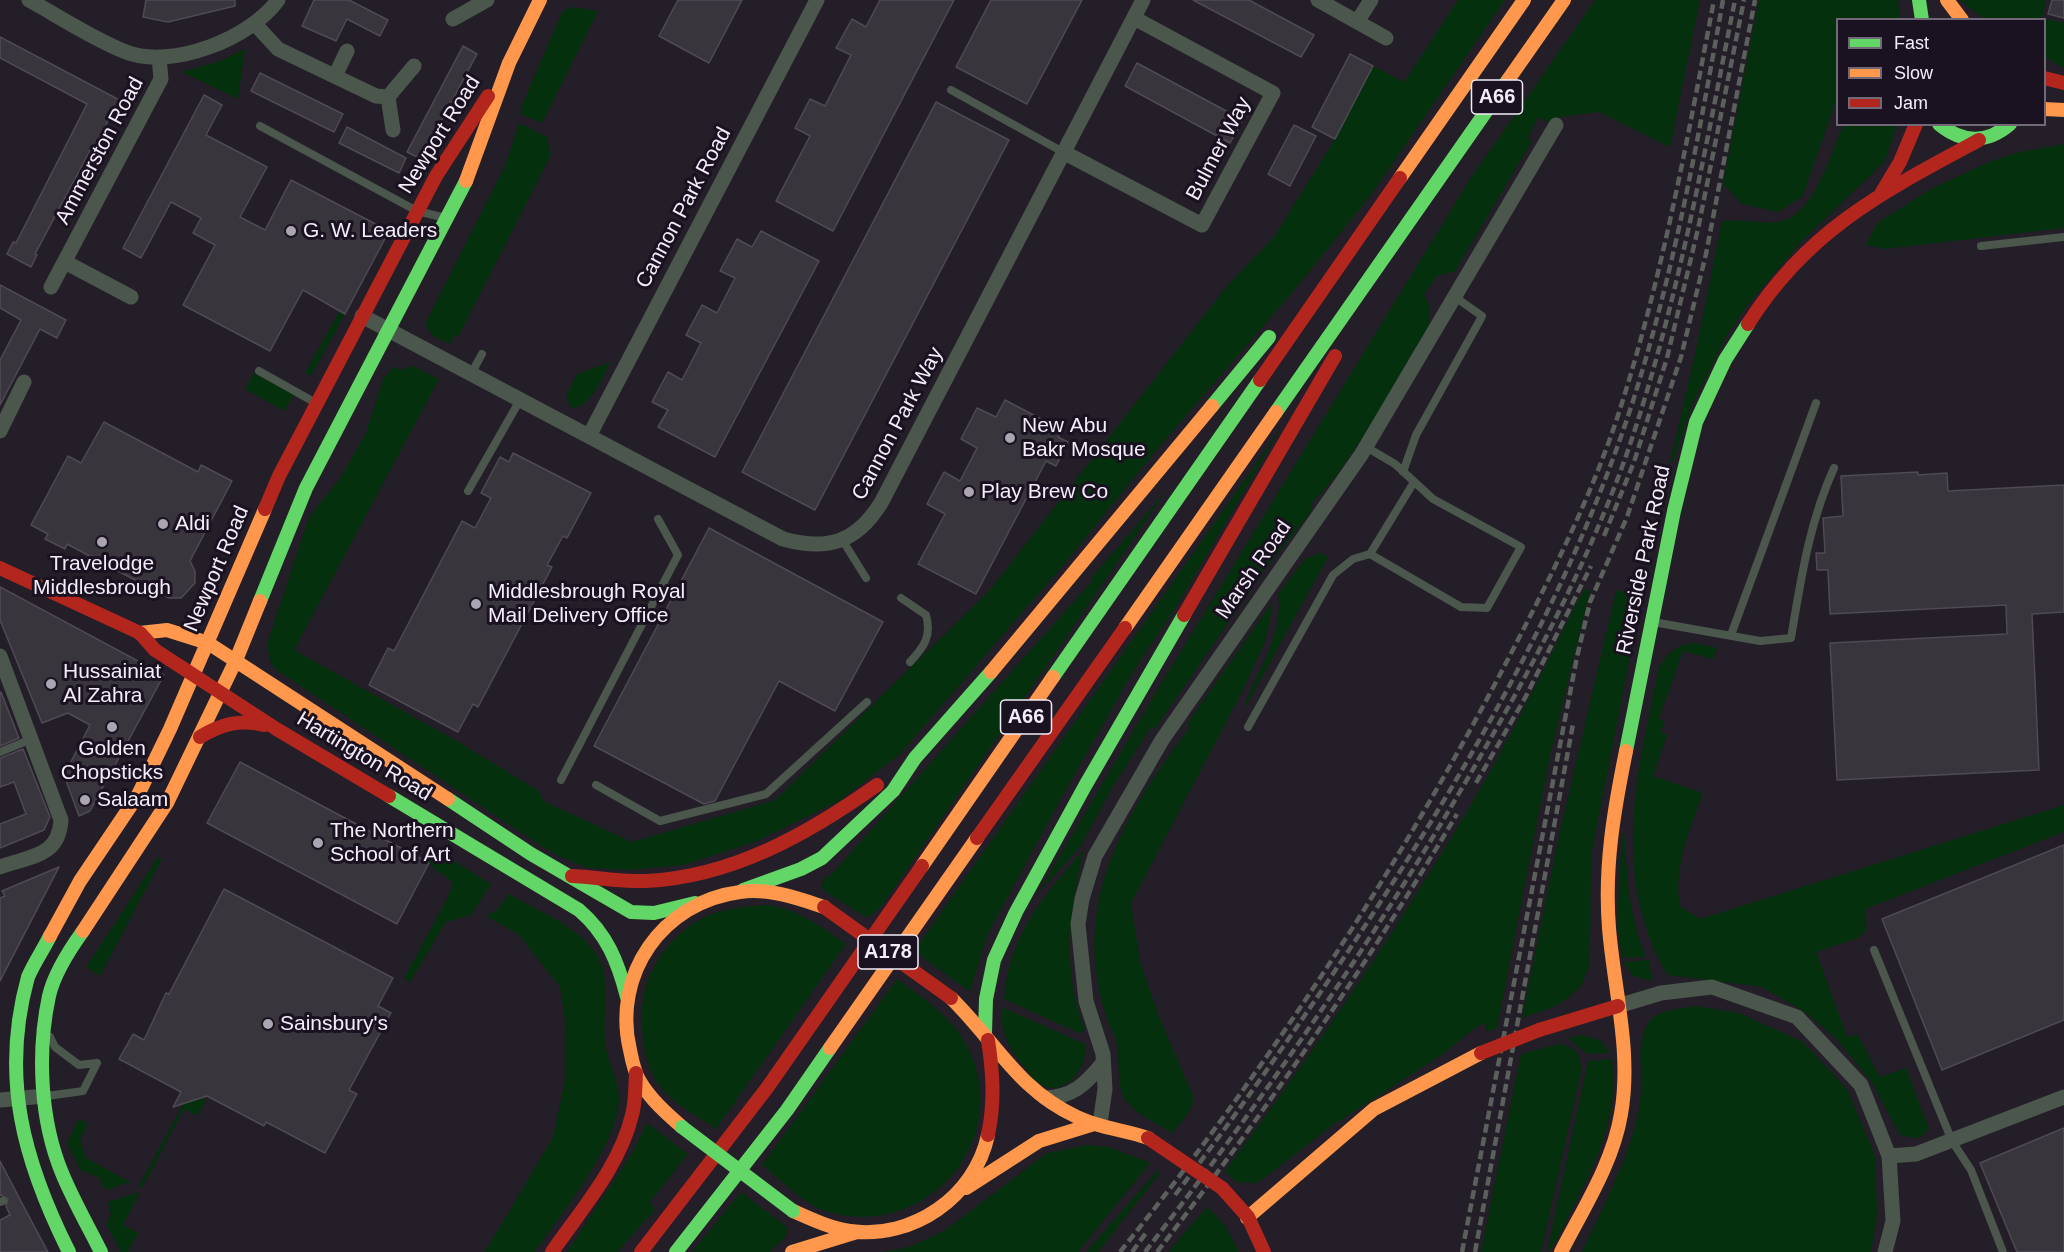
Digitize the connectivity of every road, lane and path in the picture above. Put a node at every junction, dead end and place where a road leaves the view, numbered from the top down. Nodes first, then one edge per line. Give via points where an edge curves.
1 (29, 0) edge
2 (278, 0) edge
3 (540, 0) edge
4 (817, 0) edge
5 (1143, 0) edge
6 (1318, 0) edge
7 (1371, 0) edge
8 (1524, 0) edge
9 (1564, 0) edge
10 (1919, 0) edge
11 (1947, 0) edge
12 (480, 2) edge
13 (1134, 18) junction
14 (1922, 18) edge
15 (1960, 18) edge
16 (453, 19) dead end
17 (1357, 22) junction
18 (255, 24) junction
19 (1386, 38) dead end
20 (347, 51) dead end
21 (159, 57) junction
22 (509, 63) junction
23 (414, 66) dead end
24 (334, 76) junction
25 (2046, 78) edge
26 (2064, 83) edge
27 (951, 90) dead end
28 (388, 97) junction
29 (2046, 109) edge
30 (2064, 110) edge
31 (1556, 124) dead end
32 (260, 126) dead end
33 (1915, 126) edge
34 (1942, 126) edge
35 (2007, 126) edge
36 (393, 130) dead end
37 (1979, 140) junction
38 (1063, 152) junction
39 (1402, 175) junction
40 (1882, 192) junction
41 (1430, 194) junction
42 (417, 211) junction
43 (447, 218) junction
44 (2064, 237) edge
45 (1981, 246) dead end
46 (65, 262) junction
47 (51, 287) dead end
48 (131, 297) dead end
49 (1455, 297) junction
50 (1290, 311) dead end
51 (362, 316) junction
52 (1275, 329) dead end
53 (388, 330) junction
54 (482, 354) dead end
55 (259, 371) dead end
56 (471, 374) junction
57 (24, 382) dead end
58 (520, 400) junction
59 (1816, 403) dead end
60 (317, 404) junction
61 (0, 431) edge
62 (589, 436) junction
63 (1366, 447) junction
64 (1834, 468) dead end
65 (1403, 472) junction
66 (1414, 482) junction
67 (468, 491) dead end
68 (658, 519) dead end
69 (843, 541) junction
70 (1370, 554) junction
71 (0, 568) edge
72 (866, 578) dead end
73 (901, 598) dead end
74 (1652, 621) junction
75 (140, 633) junction
76 (1731, 635) junction
77 (208, 643) junction
78 (0, 656) edge
79 (236, 660) junction
80 (910, 662) dead end
81 (192, 674) junction
82 (221, 693) junction
83 (867, 702) dead end
84 (1248, 727) dead end
85 (278, 730) junction
86 (200, 737) junction
87 (29, 740) junction
88 (0, 752) edge
89 (915, 758) junction
90 (561, 780) dead end
91 (596, 785) dead end
92 (0, 867) edge
93 (572, 876) junction
94 (743, 890) junction
95 (702, 902) junction
96 (1874, 950) dead end
97 (627, 997) junction
98 (1618, 1006) junction
99 (14, 1020) junction
100 (44, 1028) junction
101 (0, 1033) edge
102 (986, 1036) junction
103 (1102, 1064) junction
104 (636, 1073) junction
105 (3, 1096) edge
106 (45, 1096) junction
107 (2064, 1097) edge
108 (1045, 1098) junction
109 (1097, 1124) junction
110 (1952, 1141) junction
111 (1889, 1156) junction
112 (964, 1189) junction
113 (1247, 1218) junction
114 (856, 1232) junction
115 (69, 1252) edge
116 (102, 1252) edge
117 (552, 1252) edge
118 (641, 1252) edge
119 (676, 1252) edge
120 (792, 1252) edge
121 (1264, 1252) edge
122 (1561, 1252) edge
123 (1885, 1252) edge
124 (2003, 1252) edge

1 - 21 street via 127,52
2 - 18 street
3 - 22 main road, Newport Road
4 - 62 street, Cannon Park Road
5 - 13 street, Cannon Park Way
6 - 17 street
7 - 17 street
8 - 39 main road, A66
9 - 41 main road, A66
10 - 14 main road
11 - 15 main road
12 - 16 street
13 - 38 street, Cannon Park Way
13 - 38 street, Bulmer Way via 1272,93 1262,113 1202,225
17 - 19 street
18 - 21 street via 189,53
18 - 24 street via 278,49
20 - 24 street
21 - 46 street, Ammerston Road via 161,79
22 - 42 main road, Newport Road
22 - 43 main road, Newport Road via 462,191
23 - 28 street
24 - 28 street via 376,96
25 - 26 main road
27 - 38 lane
28 - 36 street
29 - 30 main road
31 - 49 street, Marsh Road
32 - 42 lane
33 - 40 main road, Riverside Park Road
34 - 37 main road via 1959,138
35 - 37 main road, Riverside Park Road via 1993,137
37 - 40 main road, Riverside Park Road
38 - 69 street, Cannon Park Way via 881,503 872,518
39 - 50 main road, A66
39 - 118 main road, A66 via 774,1078
40 - 74 main road, Riverside Park Road via 1809,248 1766,295 1725,360 1696,422
41 - 102 main road via 1085,786 1016,912 992,970 986,999
41 - 119 main road, A66 via 788,1110
42 - 43 lane
42 - 51 main road, Newport Road
43 - 53 main road, Newport Road
44 - 45 lane
46 - 47 street, Ammerston Road
46 - 48 street
49 - 63 street, Marsh Road
49 - 65 lane via 1482,316 1416,435
51 - 53 street, Cannon Park Way
51 - 60 main road, Newport Road
52 - 89 main road, A66 via 1022,639
53 - 56 street, Cannon Park Way
53 - 79 main road, Newport Road via 306,488
54 - 56 lane
55 - 60 lane
56 - 58 street, Cannon Park Way
57 - 61 street
58 - 62 street, Cannon Park Way
58 - 67 lane
59 - 76 lane
60 - 77 main road, Newport Road via 279,476
62 - 69 street, Cannon Park Way via 783,538 814,546
63 - 65 lane
63 - 103 street, Marsh Road via 1168,730 1095,856 1078,924 1086,1000 1103,1054
64 - 76 lane via 1807,543 1791,638 1760,641
65 - 66 lane
66 - 70 lane
66 - 70 lane via 1433,499 1521,547 1487,608 1461,607
68 - 90 lane via 678,555
69 - 72 lane
70 - 84 lane via 1353,559 1333,575
71 - 75 main road, Hartington Road
73 - 80 lane via 926,615 929,627 928,639
74 - 76 lane
74 - 98 main road, Riverside Park Road via 1611,827 1607,885
75 - 77 main road, Hartington Road via 166,630
75 - 81 main road, Hartington Road via 155,650
77 - 79 main road, Hartington Road
77 - 81 main road, Newport Road
78 - 87 street
79 - 82 main road, Newport Road
79 - 93 main road, Hartington Road via 531,854
81 - 82 main road, Hartington Road
81 - 99 main road, Newport Road via 138,795 80,881 27,978
82 - 85 main road, Hartington Road
82 - 86 main road, Newport Road
83 - 91 lane via 766,794 660,821
85 - 86 main road via 231,721
85 - 97 main road, Hartington Road via 579,910 597,924 609,943
86 - 100 main road, Newport Road via 167,803 70,950 49,994
87 - 88 lane
87 - 92 street via 61,820 60,837 49,849
89 - 93 main road via 846,808 757,854 688,875 646,881
89 - 94 main road, A66 via 893,791 822,858
93 - 95 main road, Hartington Road via 631,912 654,913
94 - 95 main road, A178
94 - 102 main road, A178, bridge via 787,892 824,907 951,998
95 - 97 main road, A178 via 679,915 644,951
96 - 110 lane
97 - 104 main road, A178 via 625,1032
98 - 111 street via 1660,993 1712,987 1797,1017 1861,1085
98 - 113 main road, bridge via 1481,1053 1374,1109
98 - 122 main road, Riverside Park Road via 1624,1054 1621,1115 1601,1175
99 - 101 street
99 - 105 main road, Newport Road
100 - 106 main road, Newport Road
100 - 106 lane via 55,1047 79,1065 97,1063 83,1091
102 - 108 main road, A178 via 1027,1085
102 - 112 main road, A178 via 994,1072 994,1118 985,1151
103 - 108 street via 1087,1083 1073,1092
103 - 109 street, Marsh Road via 1105,1089
104 - 114 main road, A178, bridge via 657,1105 682,1127 793,1210 816,1222
104 - 117 main road via 635,1101 625,1136 602,1180
105 - 106 street
105 - 115 main road, Newport Road via 29,1172
106 - 116 main road, Newport Road via 48,1128 62,1173
107 - 110 street
108 - 109 main road, A178
109 - 112 main road, A178 via 1039,1141
109 - 113 main road, A178, bridge via 1148,1138 1222,1188
110 - 111 street via 1916,1154
110 - 124 lane via 1971,1170
111 - 123 street via 1893,1221
112 - 114 main road, A178 via 929,1216 909,1224
113 - 121 main road, A178
114 - 120 main road

